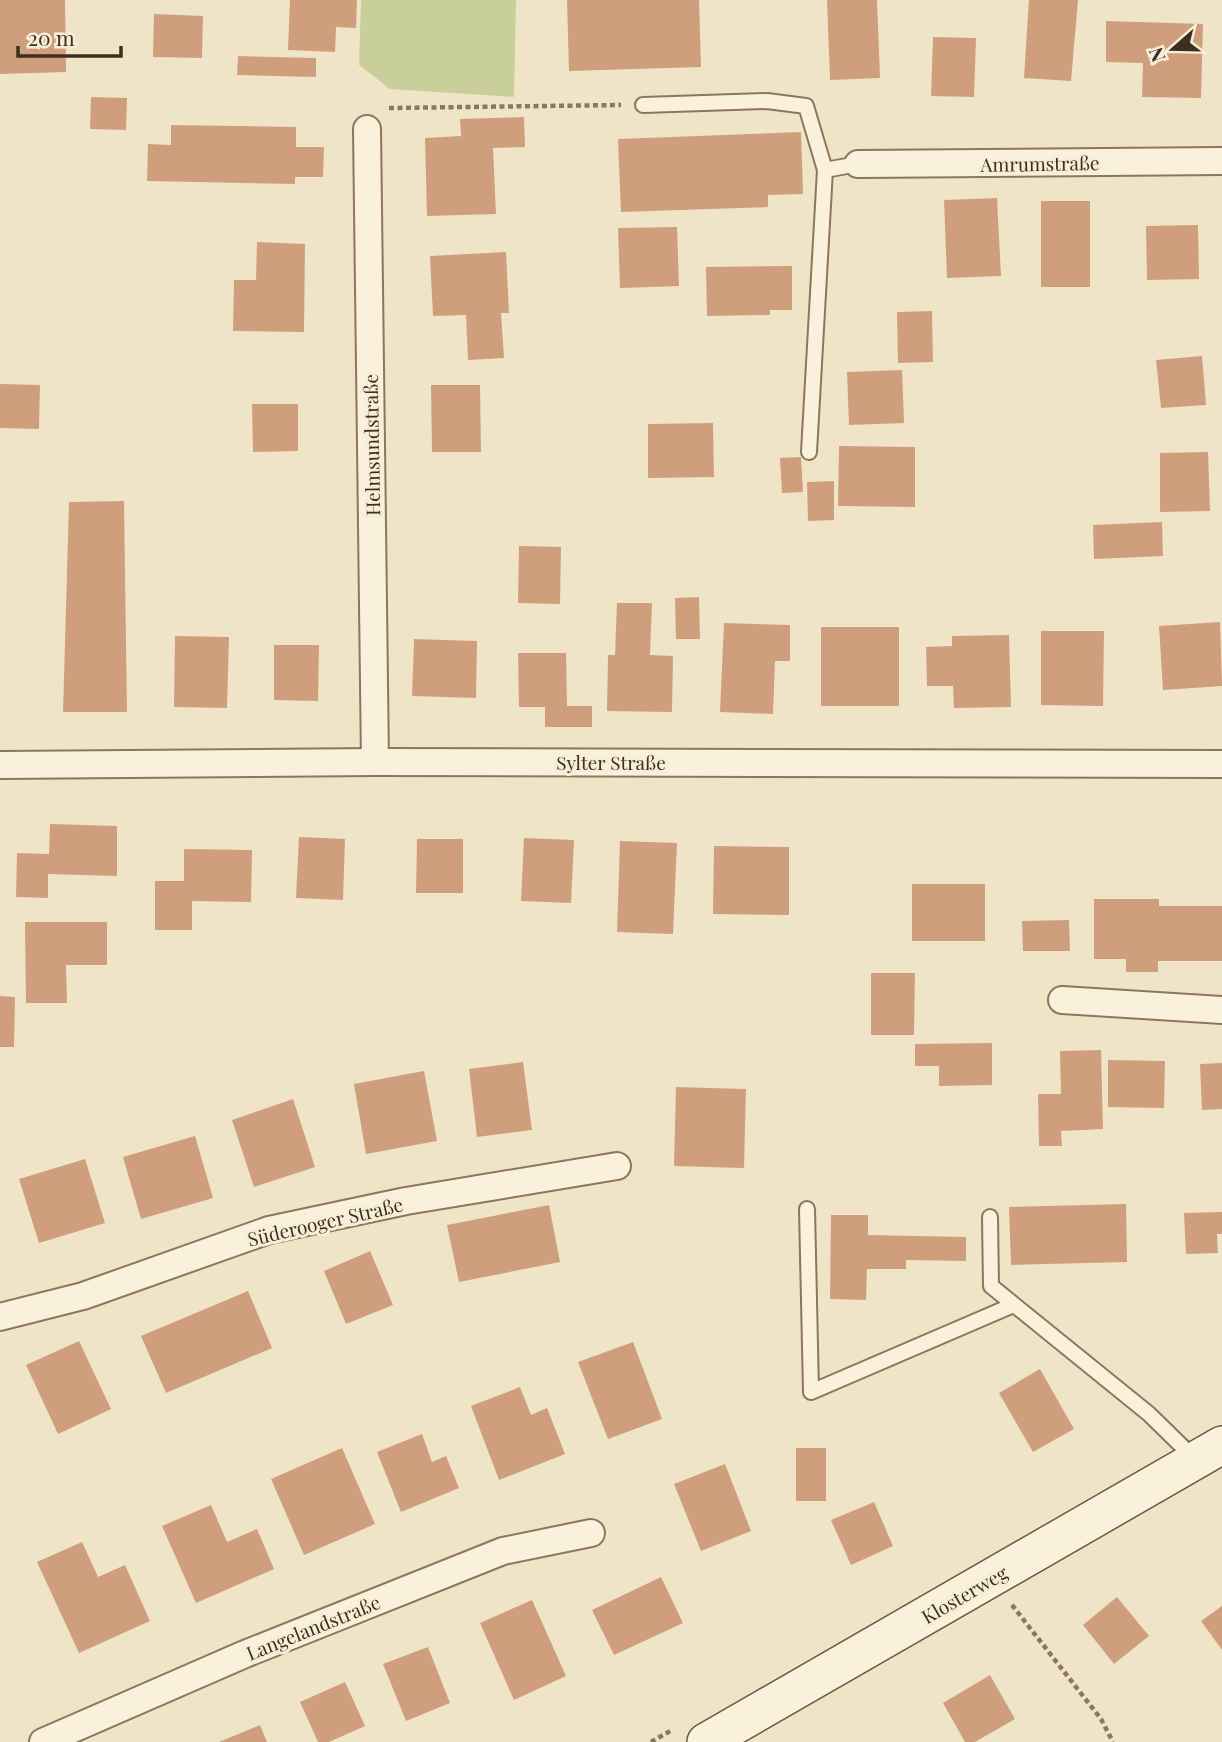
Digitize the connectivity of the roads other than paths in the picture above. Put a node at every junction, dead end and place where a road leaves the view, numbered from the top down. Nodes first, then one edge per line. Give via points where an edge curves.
1 (643, 105) road end
2 (367, 129) road end
3 (1222, 161) edge
4 (858, 164) joint
5 (825, 170) junction
6 (809, 452) dead end
7 (375, 762) junction
8 (1222, 764) edge
9 (0, 765) edge
10 (1062, 1000) dead end
11 (1222, 1010) edge
12 (617, 1166) dead end
13 (807, 1209) dead end
14 (990, 1217) dead end
15 (1011, 1306) junction
16 (0, 1317) edge
17 (1209, 1453) edge
18 (591, 1533) dead end
19 (43, 1742) edge
20 (706, 1742) edge

1 - 5 lane via 767,101 806,106
2 - 7 street, Helmsundstraße
3 - 4 street, Amrumstraße
4 - 5 lane
5 - 6 lane
7 - 8 street, Sylter Straße
7 - 9 street, Sylter Straße
10 - 11 street
12 - 16 street, Süderooger Straße via 406,1201 269,1230 83,1296
13 - 15 lane via 811,1392
14 - 15 lane via 990,1286
15 - 17 lane via 1149,1414
17 - 20 street, Klosterweg
18 - 19 street, Langelandstraße via 503,1551 244,1654

